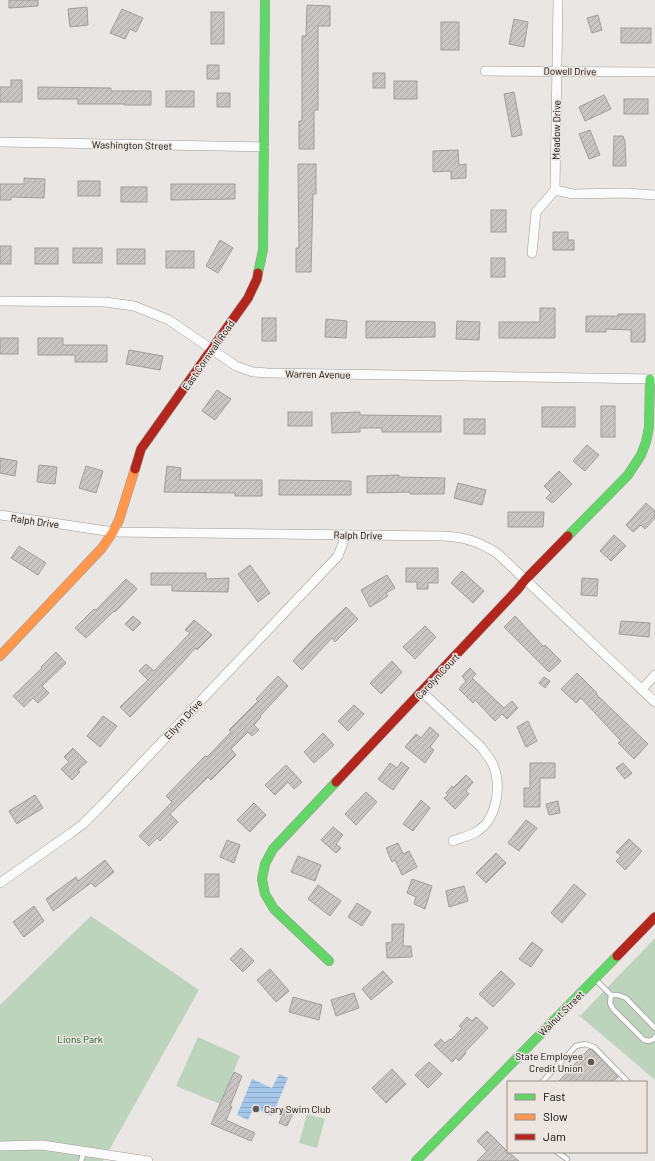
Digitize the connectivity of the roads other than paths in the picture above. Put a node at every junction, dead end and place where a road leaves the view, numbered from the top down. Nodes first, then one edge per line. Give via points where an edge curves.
1 (265, 0) edge
2 (558, 0) edge
3 (485, 71) dead end
4 (557, 71) junction
5 (655, 72) edge
6 (0, 142) edge
7 (264, 147) junction
8 (555, 190) junction
9 (655, 195) edge
10 (532, 252) dead end
11 (0, 301) edge
12 (212, 350) junction
13 (652, 379) edge
14 (0, 515) edge
15 (113, 532) junction
16 (346, 535) junction
17 (525, 580) junction
18 (0, 656) edge
19 (655, 675) edge
20 (642, 689) junction
21 (422, 692) junction
22 (655, 702) edge
23 (453, 841) dead end
24 (0, 883) edge
25 (655, 917) edge
26 (329, 961) dead end
27 (595, 979) junction
28 (611, 995) junction
29 (655, 1028) edge
30 (655, 1037) edge
31 (543, 1081) edge
32 (627, 1081) edge
33 (0, 1146) edge
34 (84, 1152) junction
35 (558, 1153) edge
36 (566, 1159) dead end
37 (81, 1161) edge
38 (148, 1161) edge
39 (416, 1161) edge

1 - 7 street, East Cornwall Road
2 - 4 street, Meadow Drive
3 - 4 street, Dowell Drive
4 - 5 street, Dowell Drive
4 - 8 street, Meadow Drive
6 - 7 street, Washington Street
7 - 12 street, East Cornwall Road via 263,250 260,269 248,298
8 - 9 street via 573,194
8 - 10 street via 536,212
11 - 12 street, Warren Avenue via 105,302 134,306 169,320
12 - 13 street, Warren Avenue via 244,370 268,374
12 - 15 street, East Cornwall Road via 141,449
13 - 17 street, Carolyn Court via 649,429 636,463 628,475
14 - 15 street, Ralph Drive
15 - 16 street, Ralph Drive
15 - 18 street, East Cornwall Road via 102,548
16 - 17 street, Ralph Drive via 466,538 497,553
16 - 24 street, Ellynn Drive via 338,556 83,824
17 - 20 street, Ralph Drive
17 - 21 street, Carolyn Court
19 - 20 street
20 - 22 street, Ralph Drive
21 - 23 street via 480,747 488,757 496,776 497,794 494,810 489,818 476,832
21 - 26 street, Carolyn Court via 277,845 264,866 262,886 269,903
25 - 27 street, Walnut Street
27 - 28 lane
27 - 39 street, Walnut Street
28 - 29 lane via 626,998
28 - 30 lane via 610,1003 613,1010 644,1040 649,1041
31 - 32 lane via 576,1046 585,1044 594,1047
33 - 34 street via 42,1145
34 - 37 lane
34 - 38 street
35 - 36 lane

